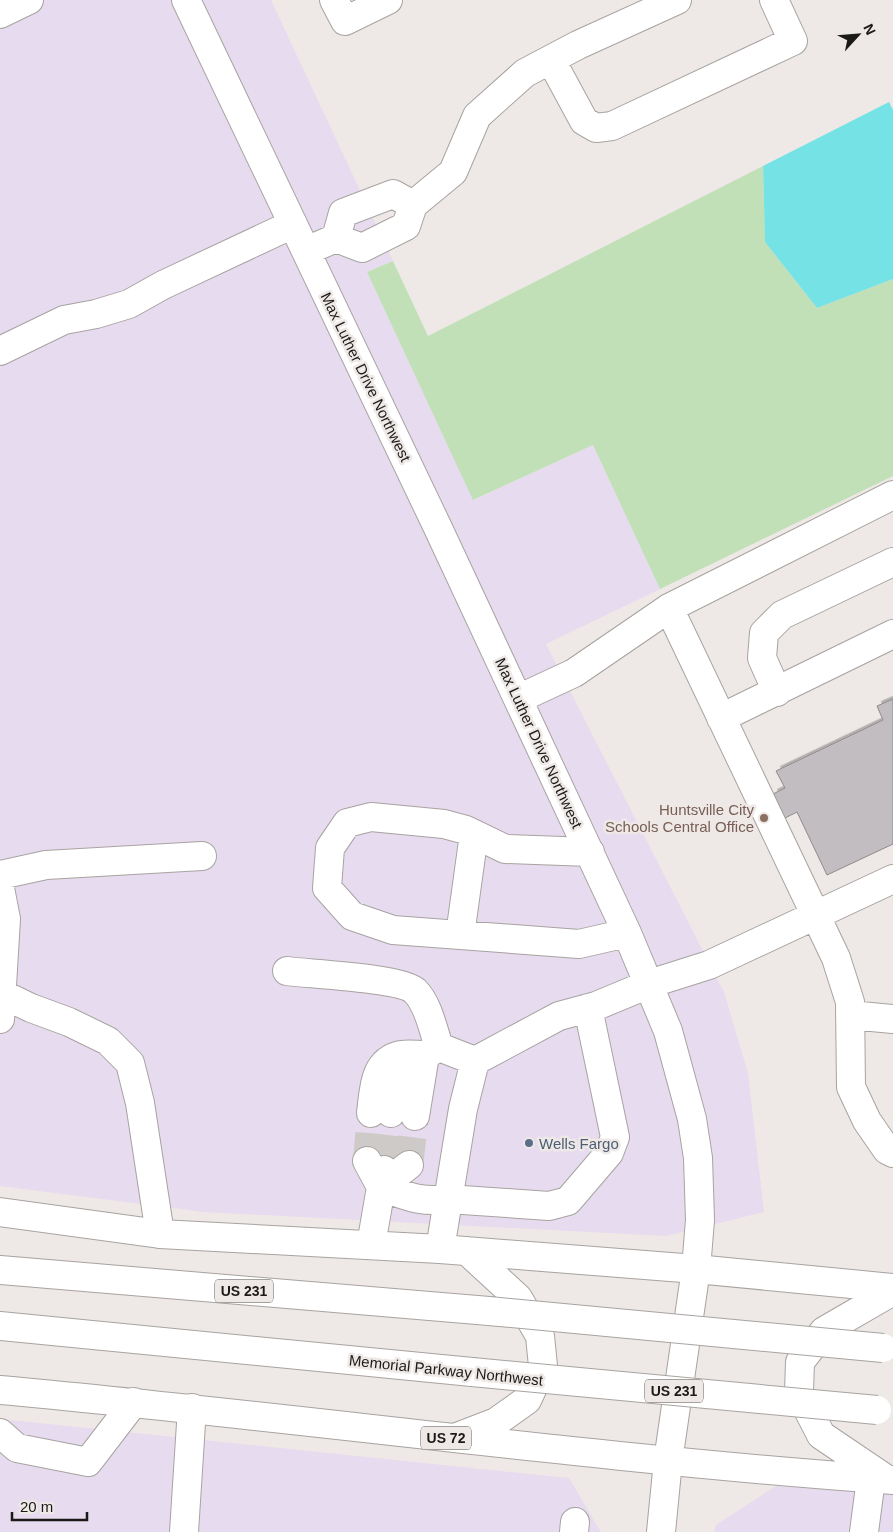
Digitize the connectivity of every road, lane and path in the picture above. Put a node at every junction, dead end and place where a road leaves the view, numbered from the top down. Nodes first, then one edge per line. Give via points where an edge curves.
1 (29, 0) edge
2 (186, 0) edge
3 (334, 0) edge
4 (388, 0) edge
5 (677, 0) edge
6 (774, 0) edge
7 (629, 10) edge
8 (0, 14) edge
9 (551, 60) junction
10 (412, 205) junction
11 (293, 224) junction
12 (336, 238) junction
13 (306, 251) junction
14 (0, 351) edge
15 (893, 495) edge
16 (893, 562) edge
17 (669, 608) junction
18 (893, 634) edge
19 (777, 692) junction
20 (518, 699) junction
21 (721, 718) junction
22 (474, 834) junction
23 (590, 852) junction
24 (202, 856) dead end
25 (0, 876) edge
26 (893, 879) edge
27 (0, 888) edge
28 (816, 916) junction
29 (627, 933) junction
30 (460, 935) junction
31 (287, 971) dead end
32 (649, 984) junction
33 (0, 1001) edge
34 (588, 1008) junction
35 (850, 1015) junction
36 (893, 1019) edge
37 (432, 1051) junction
38 (475, 1061) junction
39 (392, 1114) tunnel mouth
40 (893, 1153) edge
41 (448, 1199) junction
42 (0, 1212) edge
43 (160, 1234) junction
44 (371, 1245) junction
45 (440, 1249) junction
46 (468, 1251) junction
47 (696, 1269) junction
48 (0, 1270) edge
49 (893, 1290) edge
50 (0, 1326) edge
51 (888, 1348) edge
52 (0, 1390) edge
53 (134, 1402) junction
54 (192, 1408) junction
55 (885, 1411) edge
56 (0, 1433) edge
57 (454, 1439) junction
58 (668, 1461) junction
59 (884, 1480) edge
60 (184, 1532) edge
61 (661, 1532) edge
62 (864, 1532) edge

1 - 8 main road
2 - 11 main road, Max Luther Drive Northwest
3 - 4 main road via 345,21
5 - 7 main road
6 - 9 main road via 794,41 612,126 596,128 584,122
7 - 9 main road
9 - 10 main road via 525,73 477,116 453,172
10 - 12 main road via 406,226 362,248
10 - 12 main road via 392,194 343,213
11 - 13 main road, Max Luther Drive Northwest
11 - 14 main road via 128,304 64,320
12 - 13 main road
13 - 20 main road, Max Luther Drive Northwest
15 - 17 main road
16 - 19 main road via 782,615 764,633 762,658
17 - 20 main road via 574,673
17 - 21 main road
18 - 19 main road
19 - 21 main road
20 - 23 main road, Max Luther Drive Northwest
21 - 28 main road
22 - 23 main road via 505,849
22 - 30 main road
22 - 30 main road via 444,824 371,817 347,823 330,848 328,888 352,916 393,930
23 - 29 main road, Max Luther Drive Northwest
24 - 25 main road via 46,865
26 - 28 main road
27 - 33 main road via 6,919
28 - 32 main road via 709,966
28 - 35 main road via 836,958 850,1002
29 - 30 main road via 579,944
29 - 32 main road, Max Luther Drive Northwest
31 - 37 main road via 392,982 414,990 424,1004
32 - 34 main road
32 - 47 main road, Max Luther Drive Northwest via 668,1031 692,1120 698,1158 700,1220
33 - 43 main road via 69,1022 108,1041 130,1063 140,1103
34 - 38 main road via 559,1016
34 - 41 main road via 615,1137 609,1153 568,1201 549,1206
35 - 36 main road
35 - 40 main road via 851,1087 867,1121 887,1150
37 - 38 main road
37 - 39 main road via 396,1083
38 - 41 main road
41 - 44 main road via 412,1198 386,1166
41 - 45 main road
42 - 43 main road
43 - 44 main road
44 - 45 main road
45 - 46 main road
46 - 47 main road
46 - 57 main road via 518,1298 540,1336 542,1366 527,1400 496,1422
47 - 49 main road
47 - 58 main road, Max Luther Drive Northwest
48 - 51 main road, US 231, bridge via 488,1310
49 - 59 main road via 824,1331 800,1362 799,1392 821,1435
50 - 55 main road, Memorial Parkway Northwest / US 231, bridge
52 - 53 main road, US 72
53 - 54 main road, US 72
53 - 56 main road via 88,1462 17,1448
54 - 57 main road, US 72
54 - 60 main road
57 - 58 main road, US 72
58 - 59 main road, US 72
58 - 61 main road, Max Luther Drive Northwest
59 - 62 main road

